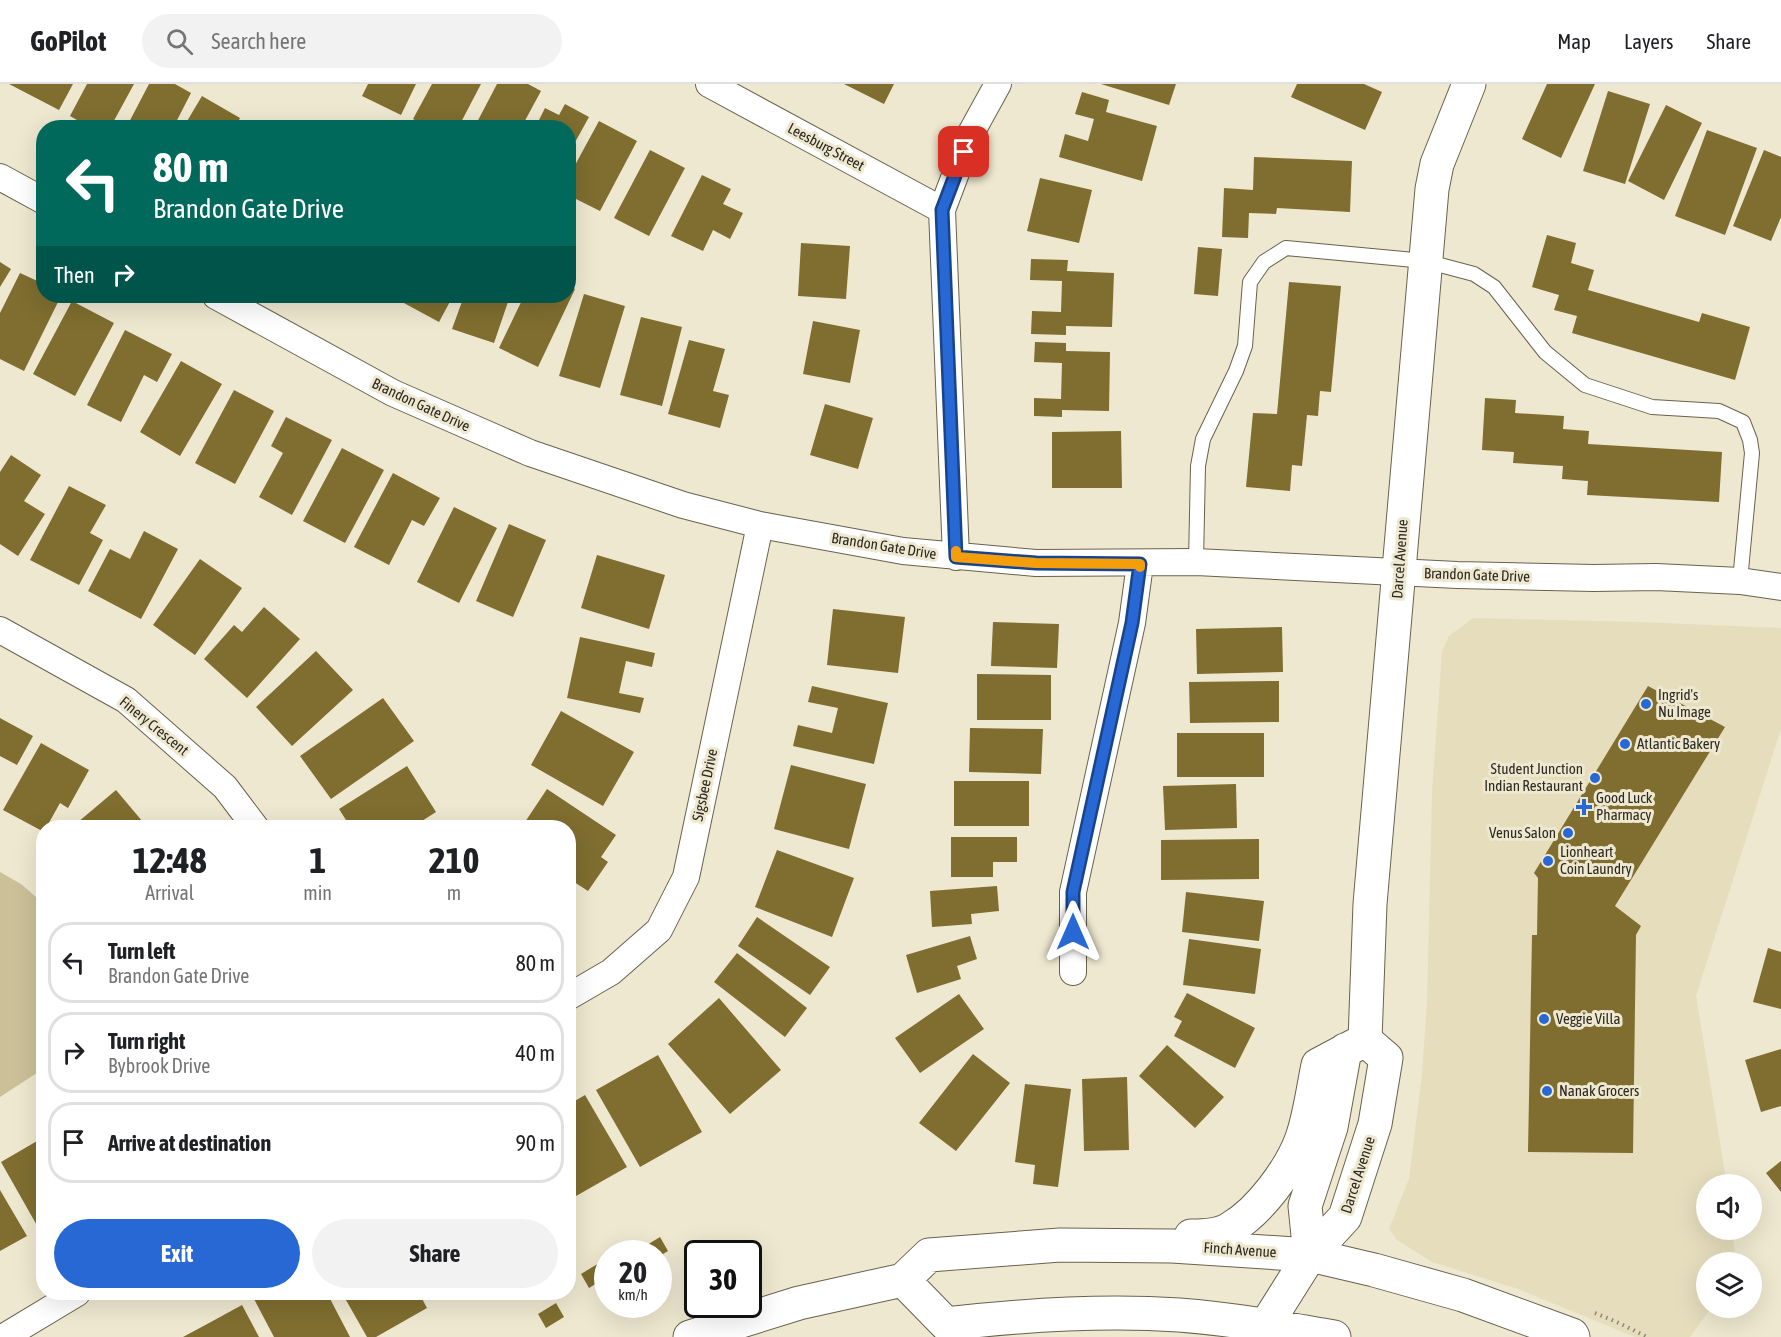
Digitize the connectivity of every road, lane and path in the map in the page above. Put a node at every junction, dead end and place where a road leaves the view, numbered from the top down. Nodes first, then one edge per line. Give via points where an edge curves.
1 (709, 84) edge
2 (998, 84) edge
3 (1469, 84) edge
4 (0, 177) edge
5 (36, 197) edge
6 (942, 210) junction
7 (1425, 261) junction
8 (229, 303) edge
9 (760, 525) junction
10 (956, 557) junction
11 (1196, 562) junction
12 (1140, 564) junction
13 (1399, 572) junction
14 (1740, 581) junction
15 (1781, 587) edge
16 (0, 630) edge
17 (250, 820) edge
18 (1073, 972) dead end
19 (576, 992) edge
20 (1355, 1045) junction
21 (1060, 1245) junction
22 (1310, 1255) junction
23 (903, 1280) junction
24 (65, 1300) edge
25 (1263, 1331) edge
26 (4, 1337) edge
27 (690, 1337) edge
28 (1334, 1337) edge
29 (1573, 1337) edge

1 - 6 street, Leesburg Street
2 - 6 street via 971,133
3 - 7 main road, Darcel Avenue via 1437,164
4 - 5 street
6 - 10 street
7 - 11 lane via 1286,248 1264,262 1250,282 1245,346 1203,439 1198,466
7 - 13 main road, Darcel Avenue
7 - 14 lane via 1474,274 1494,287 1545,352 1585,385 1652,407 1719,411 1743,423 1752,453
8 - 9 street, Brandon Gate Drive via 393,393 486,435 683,506
9 - 10 street, Brandon Gate Drive
9 - 19 street, Sigsbee Drive via 686,876 659,930 611,972
10 - 12 street, Brandon Gate Drive
11 - 12 street, Brandon Gate Drive
11 - 13 street, Brandon Gate Drive
12 - 18 street via 1132,623 1073,892
13 - 14 street, Brandon Gate Drive
13 - 20 main road, Darcel Avenue
14 - 15 street, Brandon Gate Drive
16 - 17 street, Finery Crescent via 126,700 225,787
20 - 21 main road via 1318,1065 1302,1137 1292,1161 1252,1212 1230,1230 1202,1236 1073,1236
20 - 22 main road, Darcel Avenue via 1305,1206
21 - 22 main road, Finch Avenue via 1181,1246
21 - 23 main road, Finch Avenue via 929,1255
22 - 25 main road
22 - 29 main road, Finch Avenue via 1463,1295
23 - 25 main road via 945,1324 1106,1313 1179,1315
23 - 27 main road via 800,1303
24 - 26 street
25 - 28 main road

